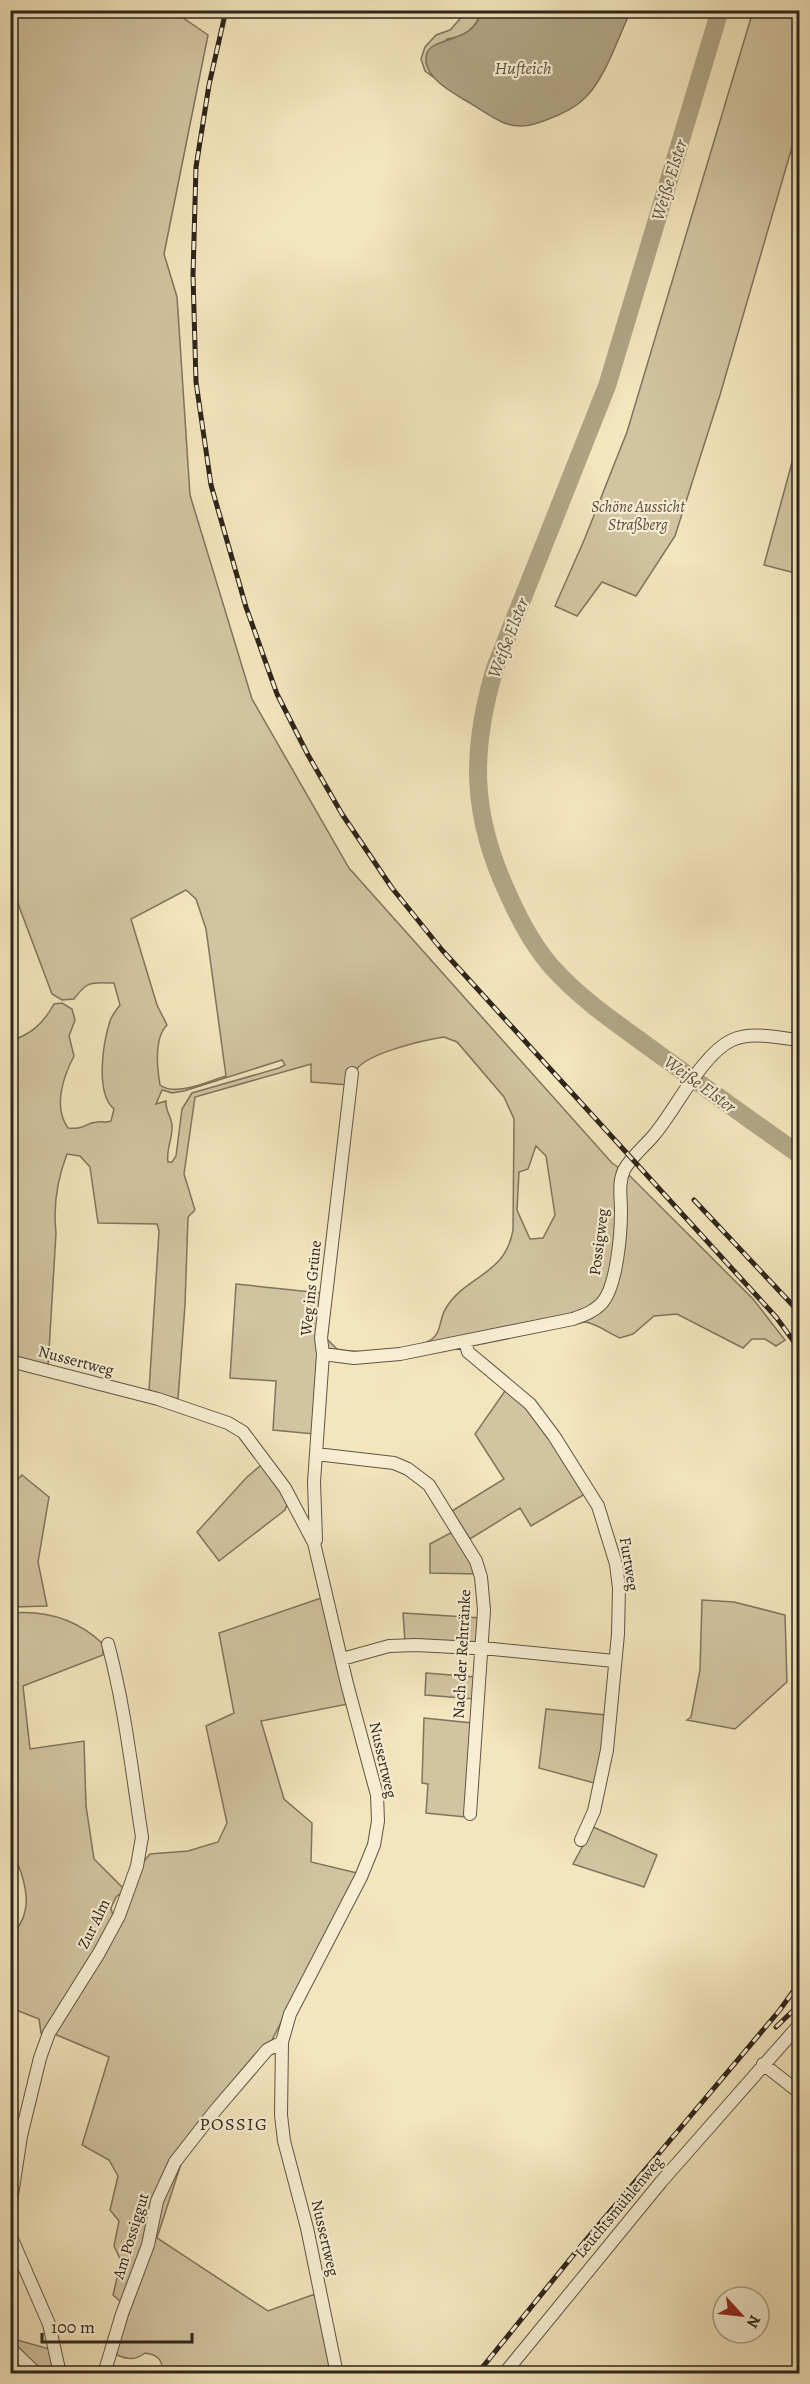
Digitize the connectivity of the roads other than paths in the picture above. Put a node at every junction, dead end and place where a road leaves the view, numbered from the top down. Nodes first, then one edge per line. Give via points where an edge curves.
1 (800, 1040) edge
2 (352, 1072) dead end
3 (465, 1341) junction
4 (323, 1354) junction
5 (10, 1361) edge
6 (316, 1454) junction
7 (314, 1543) junction
8 (108, 1644) dead end
9 (482, 1650) junction
10 (342, 1659) junction
11 (614, 1661) junction
12 (470, 1815) dead end
13 (582, 1840) dead end
14 (800, 2024) edge
15 (282, 2042) junction
16 (763, 2064) junction
17 (800, 2093) edge
18 (10, 2208) edge
19 (10, 2226) edge
20 (10, 2348) edge
21 (37, 2373) edge
22 (60, 2373) edge
23 (104, 2373) edge
24 (337, 2373) edge
25 (504, 2373) edge

1 - 3 street, Possigweg via 750,1035 719,1047 624,1170 614,1273 602,1303 573,1318
2 - 4 street, Weg ins Grüne via 326,1283
3 - 4 street, Possigweg via 354,1358
3 - 11 street, Furtweg via 468,1352 530,1404 598,1506 616,1564 619,1588
4 - 6 street, Weg ins Grüne
5 - 7 street, Nussertweg via 158,1399 228,1423 243,1432 285,1488
6 - 7 street, Weg ins Grüne
6 - 9 street, Nach der Rehtränke via 400,1465 429,1485 476,1561 484,1610
7 - 10 street, Nussertweg
8 - 18 street, Zur Alm via 123,1710 141,1850 119,1916 49,2033 21,2136
9 - 10 street via 389,1646
9 - 11 street
9 - 12 street, Nach der Rehtränke
10 - 15 street, Nussertweg via 377,1795 378,1821 374,1845 361,1877 290,2014
11 - 13 street, Furtweg via 602,1784
14 - 16 street, Leuchtsmühlenweg
15 - 23 street, Am Possiggut via 267,2050 175,2162 157,2201 151,2234
15 - 24 street, Nussertweg via 284,2141 307,2228
16 - 17 street
16 - 25 street, Leuchtsmühlenweg
19 - 22 street via 11,2237 49,2324
20 - 21 street

